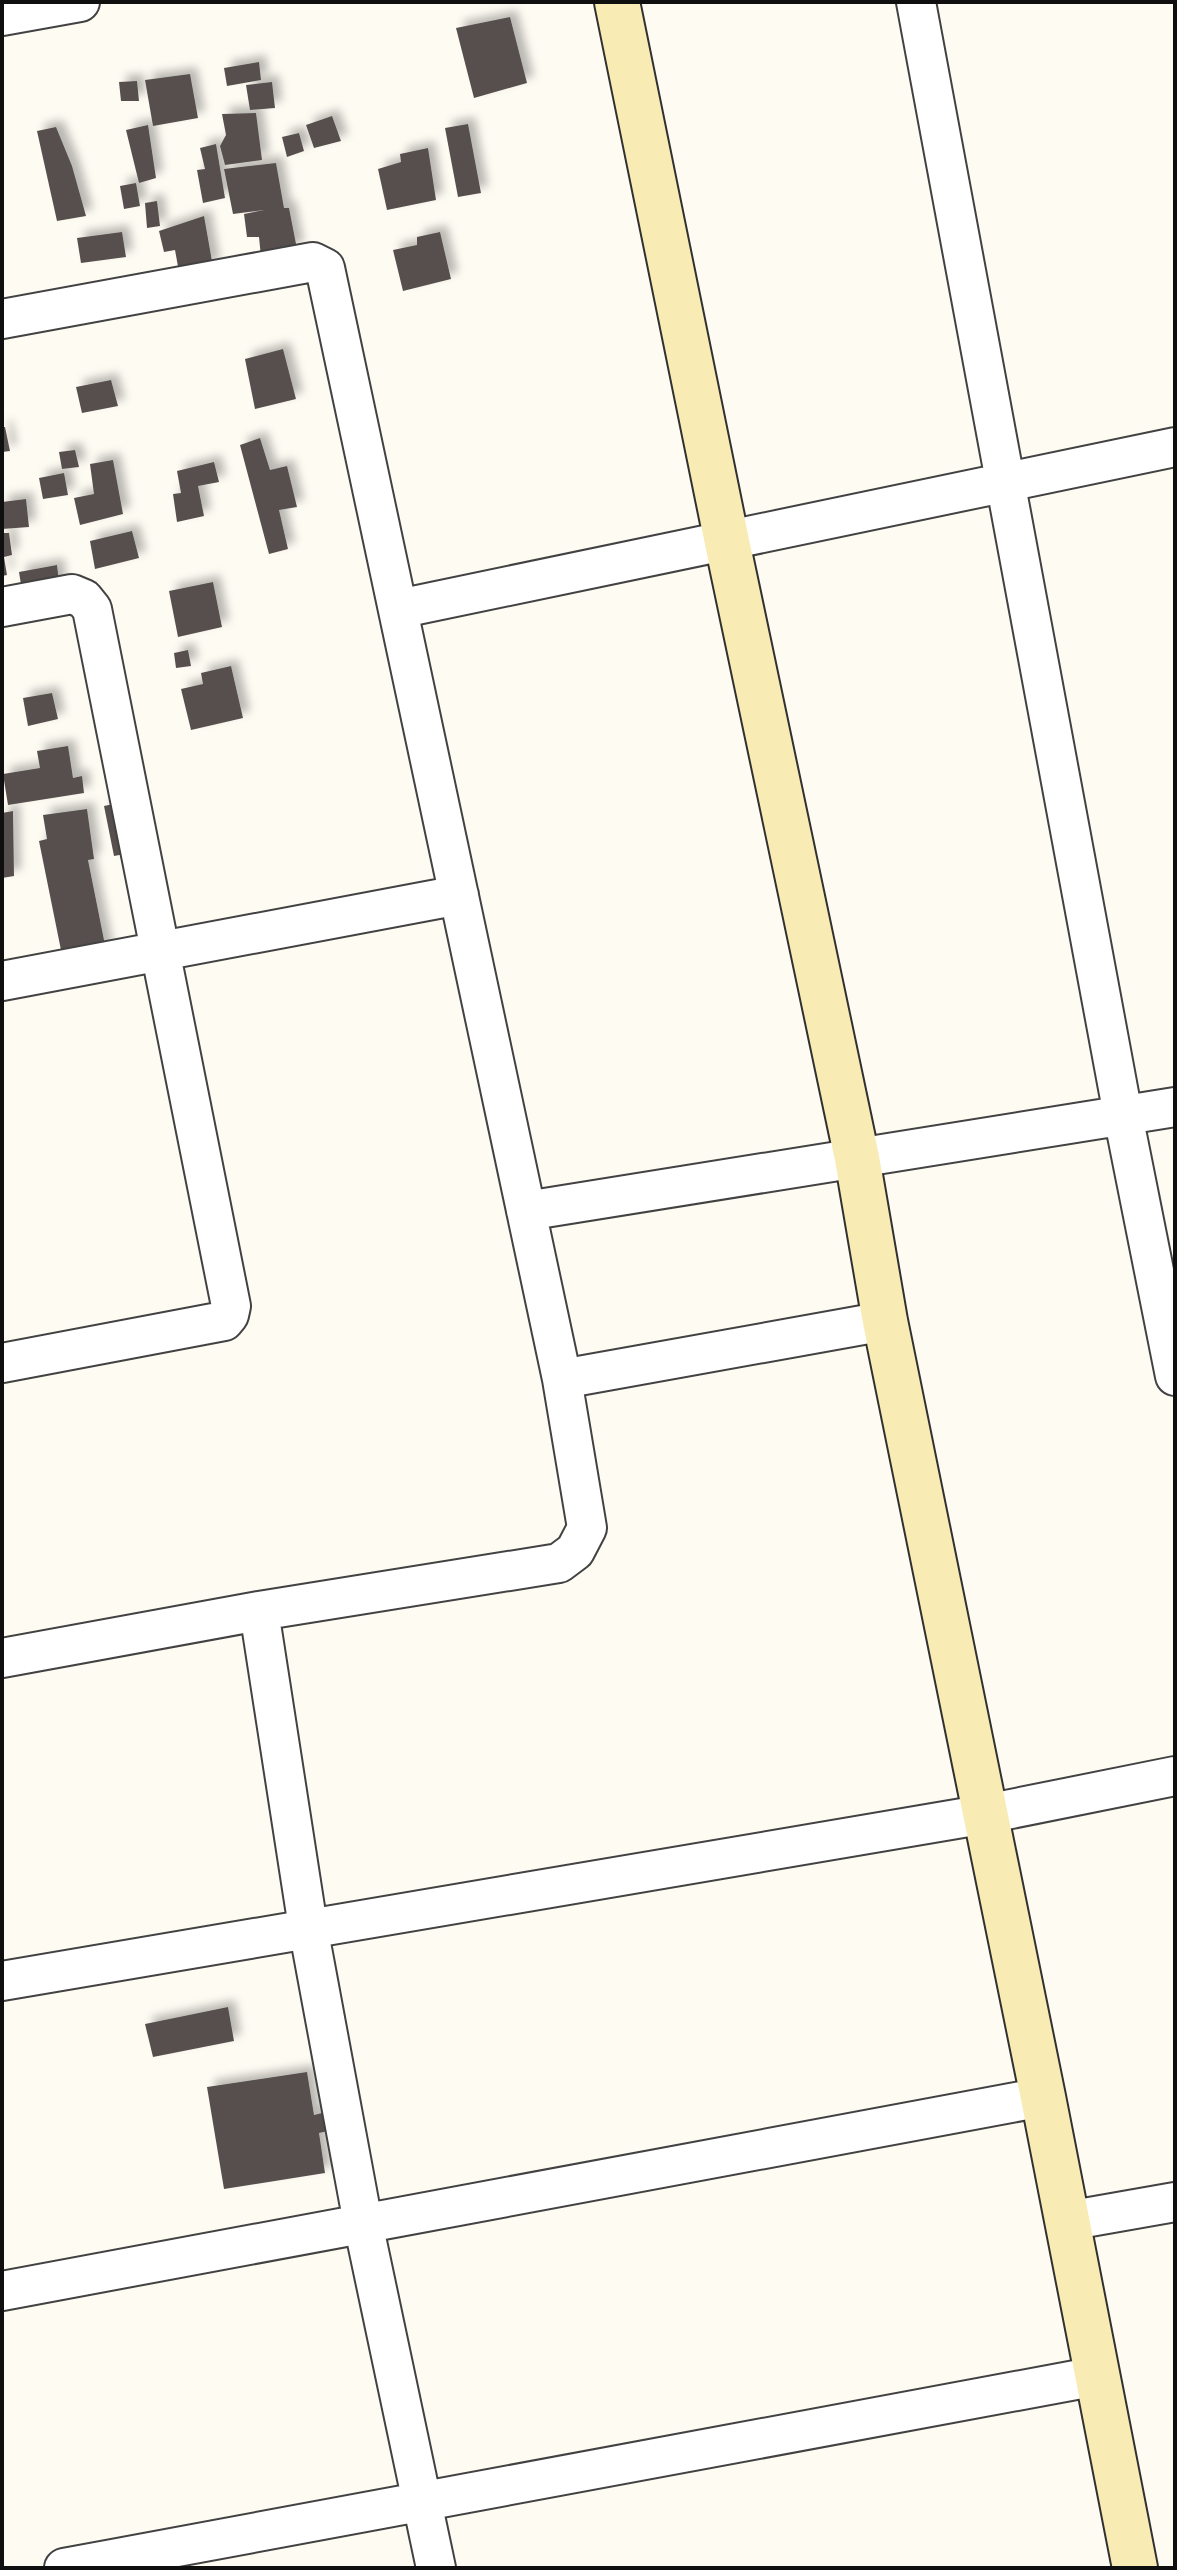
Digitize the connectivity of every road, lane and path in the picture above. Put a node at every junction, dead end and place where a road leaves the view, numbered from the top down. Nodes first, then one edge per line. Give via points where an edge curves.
1 (80, 2) edge
2 (617, 2) edge
3 (916, 2) edge
4 (2, 16) edge
5 (2, 318) edge
6 (1175, 447) edge
7 (1007, 482) junction
8 (727, 542) junction
9 (2, 607) edge
10 (398, 609) junction
11 (459, 895) junction
12 (162, 952) junction
13 (2, 981) edge
14 (1175, 1107) edge
15 (1123, 1115) junction
16 (857, 1158) junction
17 (526, 1211) junction
18 (885, 1321) junction
19 (2, 1363) edge
20 (1175, 1376) edge
21 (562, 1379) junction
22 (259, 1611) junction
23 (2, 1658) edge
24 (1175, 1776) edge
25 (986, 1814) junction
26 (308, 1927) junction
27 (2, 1981) edge
28 (1043, 2097) junction
29 (1175, 2202) edge
30 (1067, 2221) junction
31 (363, 2223) junction
32 (3, 2285) edge
33 (1097, 2376) junction
34 (421, 2501) junction
35 (64, 2568) edge
36 (436, 2568) edge
37 (1135, 2568) edge

1 - 4 street
2 - 8 street
3 - 7 street
5 - 10 street via 320,264
6 - 7 street
7 - 8 street
7 - 15 street
8 - 10 street
8 - 16 street
9 - 12 street via 72,594 92,609
10 - 11 street
11 - 12 street
11 - 17 street
12 - 13 street
12 - 19 street via 229,1315 224,1321
14 - 15 street
15 - 16 street
15 - 20 street
16 - 17 street
16 - 18 street
17 - 21 street
18 - 21 street
18 - 25 street
21 - 22 street via 587,1528 575,1551 559,1563
22 - 23 street
22 - 26 street
24 - 25 street
25 - 26 street
25 - 28 street
26 - 27 street
26 - 31 street
28 - 30 street
28 - 31 street
29 - 30 street
30 - 33 street
31 - 32 street
31 - 34 street
33 - 34 street
33 - 37 street
34 - 35 street
34 - 36 street

